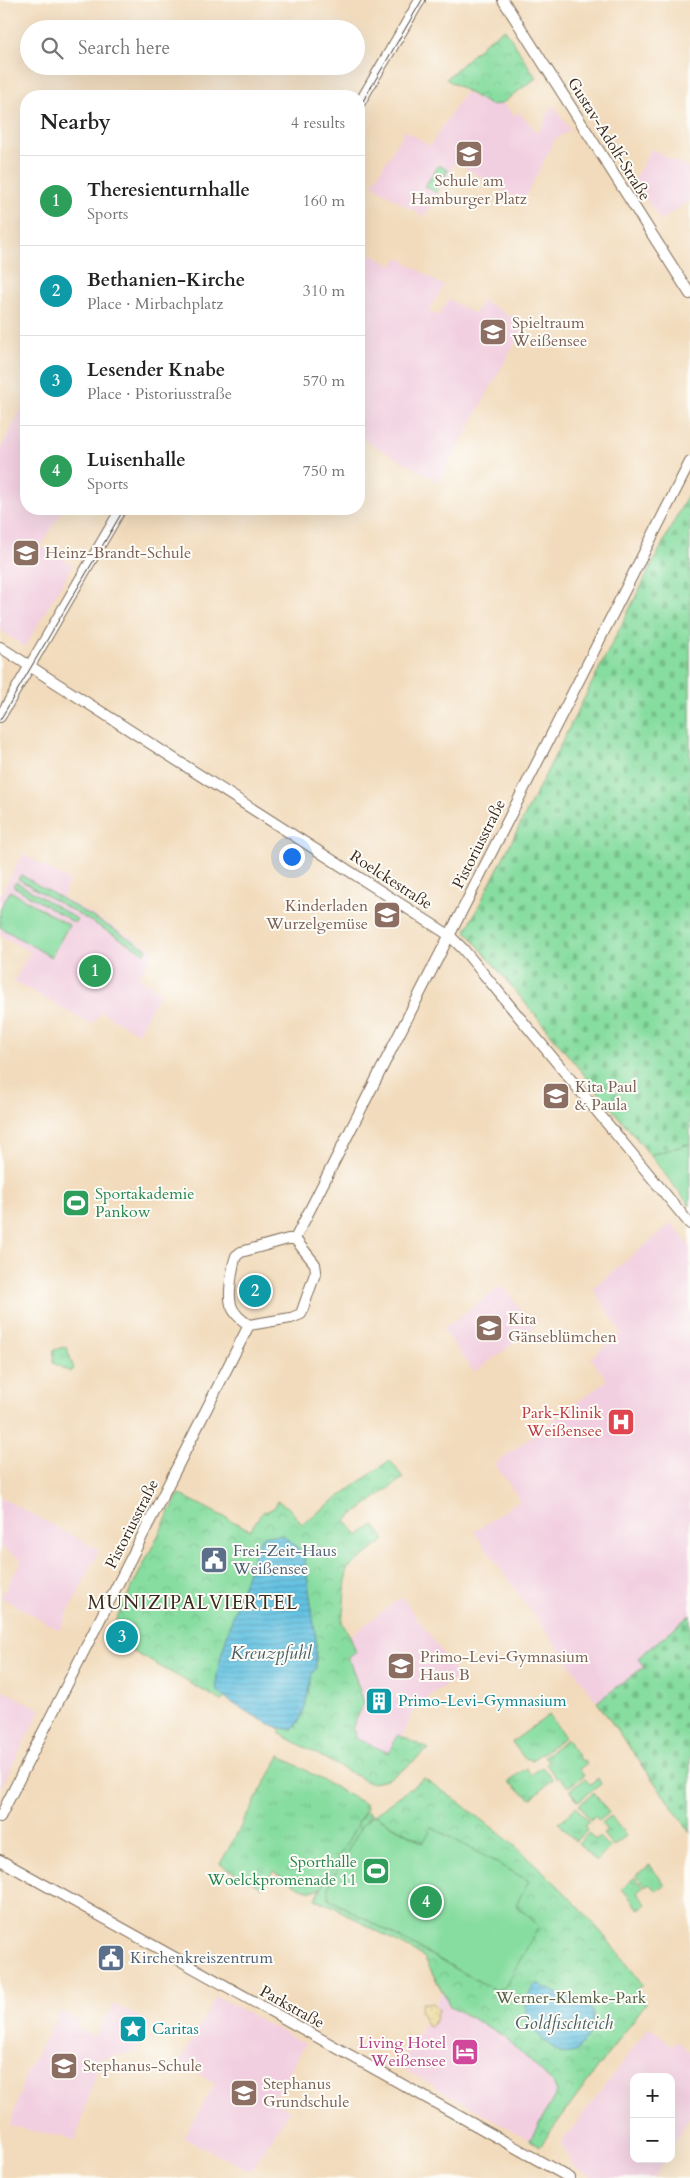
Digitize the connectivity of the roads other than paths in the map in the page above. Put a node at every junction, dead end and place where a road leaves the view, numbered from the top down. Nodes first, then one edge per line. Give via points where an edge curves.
1 (420, 0) edge
2 (503, 0) edge
3 (365, 94) edge
4 (690, 294) edge
5 (690, 462) edge
6 (118, 515) edge
7 (0, 647) edge
8 (30, 666) junction
9 (0, 718) edge
10 (449, 935) junction
11 (690, 1224) edge
12 (295, 1239) junction
13 (250, 1325) junction
14 (0, 1817) edge
15 (0, 1860) edge
16 (570, 2178) edge

1 - 3 street
2 - 4 street, Gustav-Adolf-Straße
5 - 10 street, Pistoriusstraße
6 - 8 street
7 - 8 street, Roelckestraße
8 - 9 street
8 - 10 street, Roelckestraße
10 - 11 street, Roelckestraße
10 - 12 street, Pistoriusstraße
12 - 13 street via 315,1264 316,1270 300,1314
12 - 13 street via 236,1256 229,1300 241,1320
13 - 14 street, Pistoriusstraße
15 - 16 street, Parkstraße

